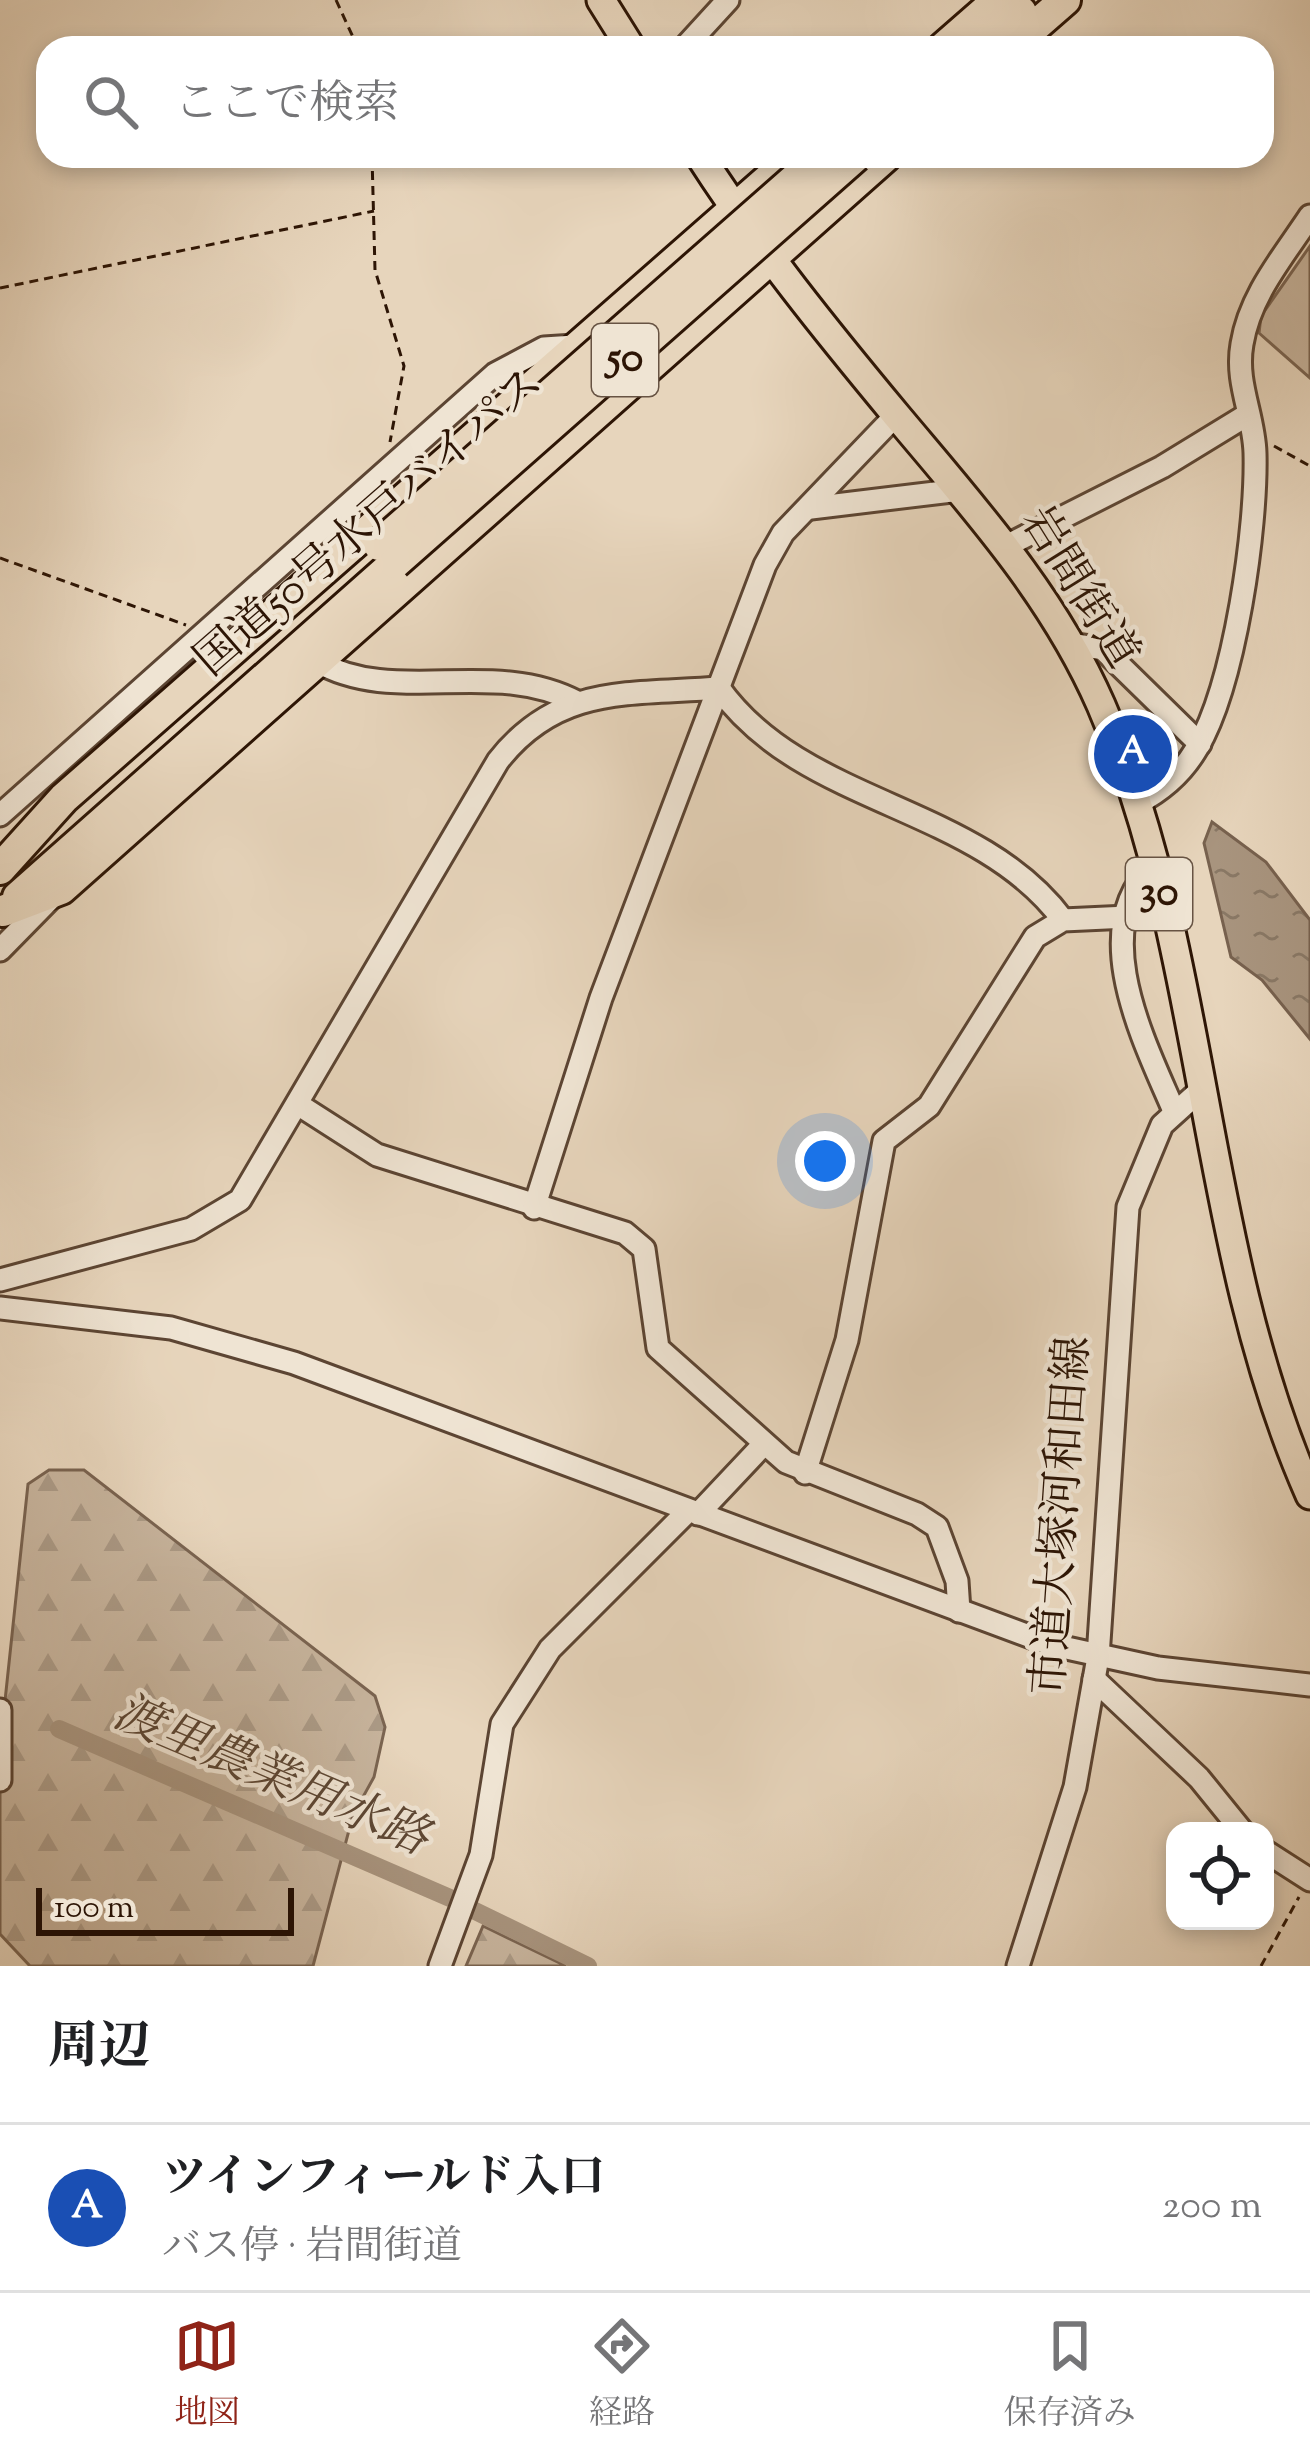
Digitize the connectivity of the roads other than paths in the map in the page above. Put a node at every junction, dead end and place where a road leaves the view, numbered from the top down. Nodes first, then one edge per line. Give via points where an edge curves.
1 (602, 0) edge
2 (728, 0) edge
3 (969, 0) edge
4 (998, 0) edge
5 (1034, 0) edge
6 (1065, 0) edge
7 (624, 36) edge
8 (695, 36) edge
9 (928, 36) edge
10 (957, 36) edge
11 (994, 36) edge
12 (1024, 36) edge
13 (708, 168) edge
14 (781, 168) edge
15 (808, 168) edge
16 (842, 168) edge
17 (872, 168) edge
18 (735, 209) junction
19 (1310, 216) edge
20 (770, 258) junction
21 (574, 346) junction
22 (896, 415) junction
23 (1247, 415) junction
24 (960, 490) junction
25 (812, 508) junction
26 (1006, 546) junction
27 (387, 554) junction
28 (1071, 644) junction
29 (316, 661) junction
30 (719, 688) junction
31 (577, 702) junction
32 (1200, 744) junction
33 (1138, 802) junction
34 (0, 815) edge
35 (1153, 866) junction
36 (0, 873) edge
37 (61, 889) junction
38 (1, 912) edge
39 (1127, 917) junction
40 (1063, 920) junction
41 (0, 950) edge
42 (1203, 1088) junction
43 (299, 1105) junction
44 (1174, 1111) junction
45 (534, 1208) junction
46 (0, 1280) edge
47 (0, 1308) edge
48 (763, 1445) junction
49 (805, 1472) junction
50 (1310, 1495) edge
51 (693, 1512) junction
52 (959, 1611) junction
53 (1096, 1668) junction
54 (1310, 1684) edge
55 (0, 1710) edge
56 (0, 1780) edge
57 (1235, 1822) edge
58 (1274, 1857) edge
59 (1310, 1880) edge
60 (440, 1966) edge
61 (1018, 1966) edge

1 - 7 main road
2 - 8 street
3 - 9 highway
4 - 10 highway
5 - 11 highway
6 - 12 highway
13 - 18 main road, 岩間街道 / 30
14 - 18 highway
15 - 27 highway, 国道50号水戸バイパス / 50, bridge
16 - 27 highway, 国道50号水戸バイパス / 50, bridge
17 - 20 highway
18 - 20 main road, 岩間街道 / 30
18 - 21 highway
19 - 23 street via 1248,316 1240,377
20 - 22 main road, 岩間街道 / 30
20 - 29 highway
21 - 34 street via 544,348 495,374
21 - 36 highway via 64,798
22 - 24 main road, 岩間街道 / 30
22 - 25 street
23 - 26 street
23 - 32 street via 1255,448 1240,595 1218,702
24 - 25 street
24 - 26 main road, 岩間街道 / 30
25 - 30 street via 783,533 765,565
26 - 28 main road, 岩間街道 / 30
27 - 36 highway, 国道50号水戸バイパス / 50
27 - 38 highway, 国道50号水戸バイパス / 50
28 - 32 street via 1103,649
28 - 33 main road, 岩間街道 / 30
29 - 31 street via 339,674 418,683 539,684
29 - 37 highway
30 - 31 street
30 - 40 street via 780,751 975,848 1026,881
30 - 45 street via 601,998
31 - 43 street via 534,722 498,760
32 - 33 street via 1173,779
33 - 35 main road, 岩間街道 / 30
35 - 39 street
35 - 42 main road, 岩間街道 / 30
37 - 38 highway
37 - 41 street
39 - 40 street
39 - 44 street via 1128,994
40 - 49 street via 1035,937 929,1106 884,1141 847,1340
42 - 44 street, 市道大塚河和田線
42 - 50 main road, 岩間街道 / 30 via 1273,1398
43 - 45 street via 377,1155
43 - 46 street via 240,1200 222,1213 191,1229
44 - 53 street, 市道大塚河和田線 via 1137,1177 1126,1223
45 - 48 street via 625,1233 644,1249 658,1348
47 - 51 street via 230,1343
48 - 49 street
48 - 51 street
49 - 52 street via 937,1526
51 - 52 street
51 - 60 street via 550,1649 502,1724 481,1855
52 - 53 street
53 - 54 street
53 - 57 street
53 - 61 street, 市道大塚河和田線 via 1075,1787
55 - 56 street
58 - 59 street

